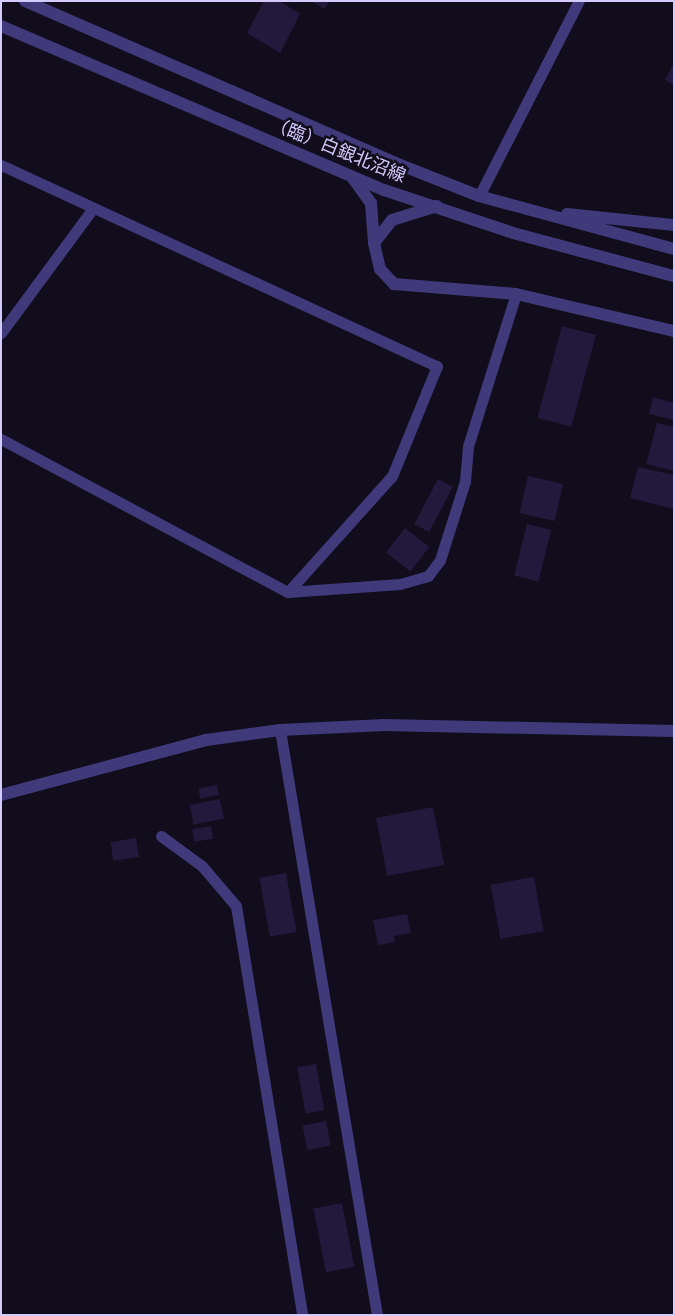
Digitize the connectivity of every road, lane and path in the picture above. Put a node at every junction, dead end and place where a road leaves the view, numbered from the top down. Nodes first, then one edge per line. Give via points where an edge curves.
1 (25, 1) edge
2 (579, 1) edge
3 (1, 26) edge
4 (1, 165) edge
5 (352, 176) junction
6 (479, 196) junction
7 (436, 206) junction
8 (93, 208) junction
9 (526, 210) junction
10 (674, 225) edge
11 (374, 243) junction
12 (674, 249) edge
13 (674, 276) edge
14 (516, 294) junction
15 (674, 332) edge
16 (1, 333) edge
17 (1, 439) edge
18 (288, 592) junction
19 (280, 730) junction
20 (674, 731) edge
21 (1, 794) edge
22 (161, 836) dead end
23 (302, 1315) edge
24 (377, 1315) edge

1 - 6 street, （臨）白銀北沼線 via 393,162
2 - 6 lane
3 - 5 street, （臨）白銀北沼線
4 - 8 lane
5 - 7 street, （臨）白銀北沼線
5 - 11 street via 371,203
6 - 9 street, （臨）白銀北沼線
7 - 11 street via 392,220
7 - 13 street, （臨）白銀北沼線 via 514,233
8 - 16 lane
8 - 18 lane via 436,366 392,476
9 - 10 street
9 - 12 street, （臨）白銀北沼線
11 - 14 street via 380,269 394,284
14 - 15 street
14 - 18 lane via 468,446 465,481 440,560 428,576 400,584
17 - 18 lane
19 - 20 street via 384,725
19 - 21 street via 206,740
19 - 24 lane
22 - 23 lane via 202,866 236,906

